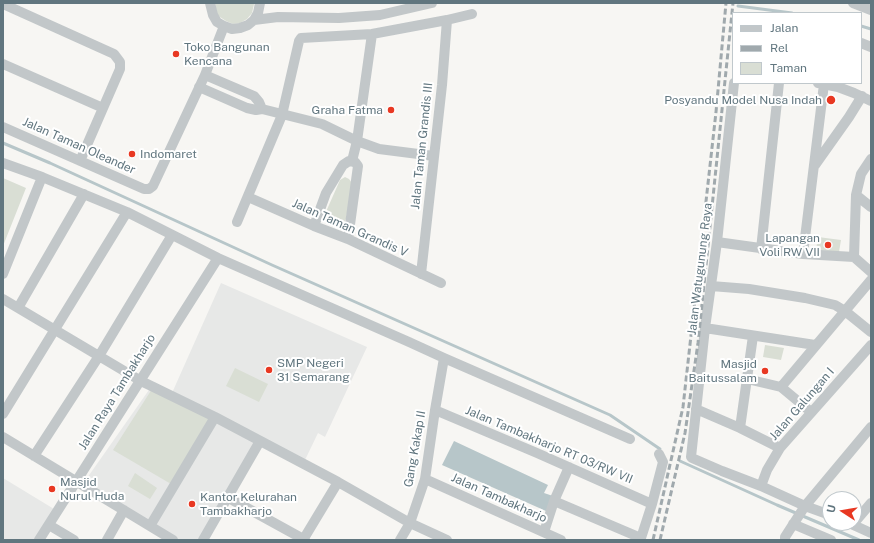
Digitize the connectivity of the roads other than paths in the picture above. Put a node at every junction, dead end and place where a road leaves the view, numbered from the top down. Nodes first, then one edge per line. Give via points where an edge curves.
1 (260, 3) edge
2 (432, 3) edge
3 (853, 3) edge
4 (3, 4) edge
5 (208, 4) edge
6 (871, 10) edge
7 (472, 14) dead end
8 (254, 20) junction
9 (447, 20) junction
10 (224, 26) junction
11 (372, 34) junction
12 (862, 44) edge
13 (871, 48) edge
14 (3, 64) edge
15 (205, 75) junction
16 (734, 84) edge
17 (779, 84) edge
18 (821, 84) edge
19 (199, 87) junction
20 (238, 89) junction
21 (866, 99) edge
22 (233, 102) junction
23 (103, 108) junction
24 (262, 109) junction
25 (282, 115) junction
26 (3, 127) edge
27 (357, 141) junction
28 (434, 156) junction
29 (871, 159) edge
30 (352, 161) junction
31 (80, 162) junction
32 (3, 163) edge
33 (814, 166) junction
34 (42, 177) junction
35 (84, 194) junction
36 (856, 195) junction
37 (248, 197) junction
38 (871, 208) edge
39 (127, 212) junction
40 (237, 222) dead end
41 (314, 226) junction
42 (172, 235) junction
43 (348, 239) junction
44 (717, 242) junction
45 (760, 249) junction
46 (803, 254) junction
47 (854, 257) junction
48 (218, 258) junction
49 (871, 272) edge
50 (3, 274) edge
51 (421, 274) junction
52 (871, 280) edge
53 (441, 283) dead end
54 (711, 286) junction
55 (3, 299) edge
56 (18, 308) junction
57 (845, 311) junction
58 (705, 328) junction
59 (55, 329) junction
60 (871, 332) edge
61 (753, 336) junction
62 (871, 344) edge
63 (815, 345) junction
64 (99, 356) junction
65 (444, 358) junction
66 (747, 379) junction
67 (141, 381) junction
68 (781, 387) junction
69 (696, 409) junction
70 (435, 410) junction
71 (811, 412) junction
72 (3, 414) edge
73 (216, 417) junction
74 (871, 427) edge
75 (740, 428) junction
76 (3, 438) edge
77 (630, 439) dead end
78 (260, 441) junction
79 (780, 448) junction
80 (659, 454) dead end
81 (34, 456) junction
82 (569, 468) junction
83 (425, 479) junction
84 (76, 481) junction
85 (338, 482) junction
86 (761, 486) junction
87 (227, 497) junction
88 (554, 501) junction
89 (871, 503) edge
90 (652, 504) junction
91 (804, 507) junction
92 (124, 510) junction
93 (862, 512) edge
94 (822, 513) edge
95 (410, 523) junction
96 (794, 523) junction
97 (49, 525) junction
98 (150, 526) junction
99 (862, 528) edge
100 (544, 532) junction
101 (871, 533) edge
102 (782, 539) edge
103 (39, 540) edge
104 (74, 540) edge
105 (107, 540) edge
106 (172, 540) edge
107 (203, 540) edge
108 (304, 540) edge
109 (400, 540) edge
110 (447, 540) edge
111 (562, 540) edge
112 (831, 540) edge

1 - 8 street
2 - 8 street via 380,16 278,17
3 - 6 street
4 - 23 street via 114,54 120,62 120,69
5 - 10 street via 217,22
7 - 9 street
8 - 10 street via 240,28
9 - 11 street
9 - 28 street, Jalan Taman Grandis III
10 - 15 street
11 - 25 street via 301,38
11 - 27 street
12 - 13 street
14 - 23 street
15 - 19 street
15 - 20 street
16 - 44 street, Jalan Watugunung Raya
17 - 45 street
18 - 21 street via 838,87
18 - 33 street
19 - 22 street
19 - 31 street, Jalan Taman Oleander via 153,186 149,189
20 - 22 street
20 - 24 street via 254,96
21 - 33 street
22 - 24 street via 247,108
23 - 31 street
24 - 25 street
25 - 27 street via 322,124
25 - 37 street
26 - 31 street, Jalan Taman Oleander
27 - 28 street via 379,149
27 - 30 street
28 - 51 street, Jalan Taman Grandis III
29 - 36 street via 861,174
30 - 41 street via 343,165 326,193
30 - 43 street via 358,166
32 - 34 street
33 - 46 street
34 - 35 street
34 - 50 street
35 - 39 street
35 - 56 street
36 - 38 street
36 - 47 street
37 - 40 street
37 - 41 street, Jalan Taman Grandis V
39 - 42 street
39 - 59 street
41 - 43 street, Jalan Taman Grandis V
42 - 48 street
42 - 64 street
43 - 51 street, Jalan Taman Grandis V
44 - 45 street
44 - 54 street, Jalan Watugunung Raya
45 - 46 street
46 - 47 street
47 - 49 street
48 - 65 street
48 - 67 street, Jalan Raya Tambakharjo
51 - 53 street, Jalan Taman Grandis V
52 - 57 street
54 - 57 street via 805,298 835,305
54 - 58 street, Jalan Watugunung Raya
55 - 56 street
56 - 59 street
57 - 60 street
57 - 63 street
58 - 61 street
58 - 69 street, Jalan Watugunung Raya
59 - 64 street
59 - 72 street
61 - 63 street
61 - 66 street
62 - 71 street, Jalan Galungan I
63 - 68 street
64 - 67 street
64 - 81 street
65 - 70 street, Gang Kakap II
65 - 77 street
66 - 68 street
66 - 75 street
67 - 73 street
67 - 84 street, Jalan Raya Tambakharjo
68 - 71 street
69 - 75 street
69 - 86 street, Jalan Watugunung Raya via 690,454 692,458
70 - 82 street, Jalan Tambakharjo RT 03/RW VII
70 - 83 street, Gang Kakap II
71 - 79 street, Jalan Galungan I
73 - 78 street
73 - 98 street
74 - 91 street
75 - 79 street
76 - 81 street
78 - 85 street
78 - 87 street
79 - 86 street, Jalan Galungan I
80 - 90 street via 663,462
81 - 84 street
82 - 88 street
82 - 90 street, Jalan Tambakharjo RT 03/RW VII
83 - 95 street, Gang Kakap II
83 - 100 street, Jalan Tambakharjo
84 - 92 street
84 - 97 street, Jalan Raya Tambakharjo
85 - 95 street
85 - 108 street
86 - 91 street
87 - 107 street
87 - 108 street
88 - 90 street via 641,538
88 - 100 street
89 - 93 street
91 - 94 street
91 - 96 street
92 - 98 street
92 - 105 street
95 - 109 street, Gang Kakap II
95 - 110 street
96 - 102 street
96 - 112 street
97 - 103 street, Jalan Raya Tambakharjo
97 - 104 street
98 - 106 street
99 - 101 street
100 - 111 street, Jalan Tambakharjo

